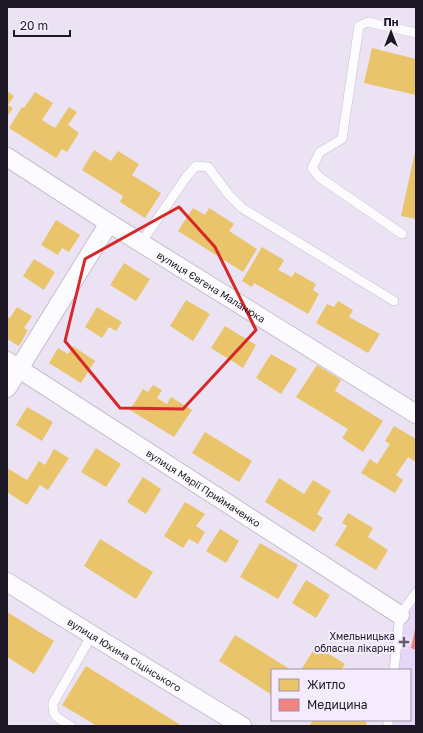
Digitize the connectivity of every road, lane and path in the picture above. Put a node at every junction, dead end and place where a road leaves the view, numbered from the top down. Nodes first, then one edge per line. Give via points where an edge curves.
1 (416, 33) edge
2 (7, 157) edge
3 (108, 223) junction
4 (402, 234) dead end
5 (141, 243) junction
6 (394, 301) dead end
7 (13, 365) edge
8 (7, 388) edge
9 (416, 414) edge
10 (7, 582) edge
11 (416, 593) edge
12 (400, 615) junction
13 (92, 635) junction
14 (394, 669) edge
15 (71, 726) edge
16 (242, 726) edge

1 - 4 lane via 368,22 359,26 342,139 320,152 312,168 319,177
2 - 3 street, вулиця Євгена Маланюка
3 - 5 street, вулиця Євгена Маланюка
3 - 7 street
5 - 6 lane via 187,176 196,166 208,167 242,208
5 - 9 street, вулиця Євгена Маланюка
7 - 8 street
7 - 12 street, вулиця Марії Приймаченко
10 - 13 street, вулиця Юхима Сіцінського
11 - 12 lane
12 - 14 lane
13 - 15 lane via 53,703 56,717
13 - 16 street, вулиця Юхима Сіцінського

